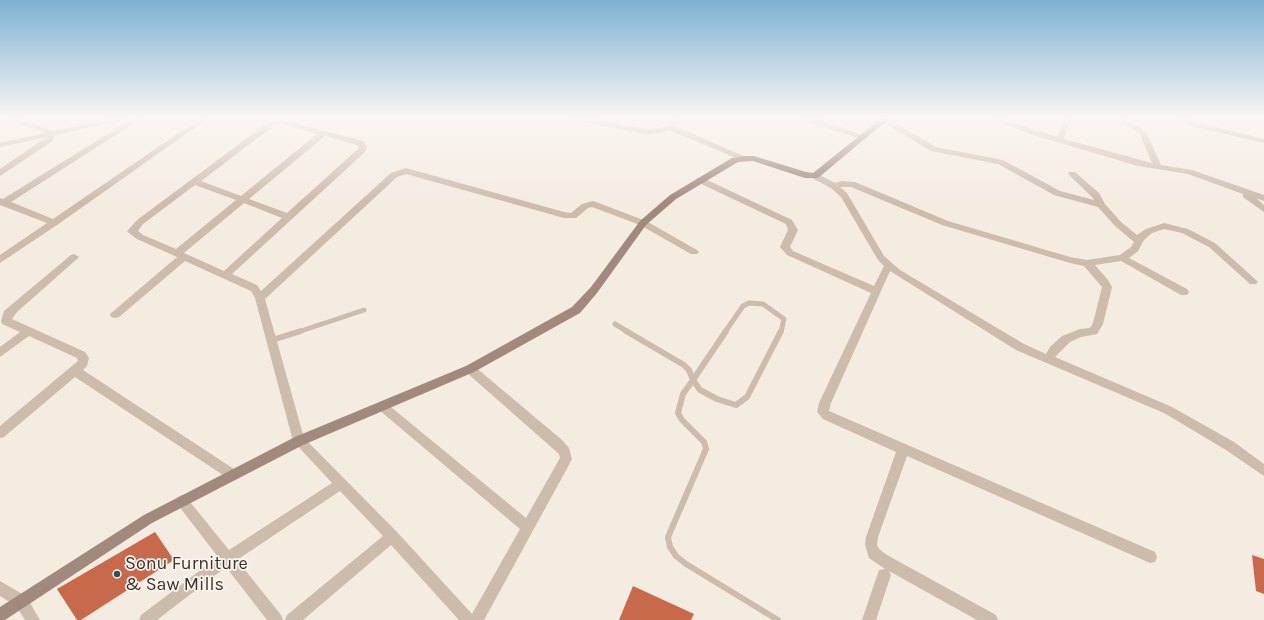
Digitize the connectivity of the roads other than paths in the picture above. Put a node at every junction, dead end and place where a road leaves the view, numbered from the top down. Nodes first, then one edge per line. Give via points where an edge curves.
1 (41, 146) edge
2 (93, 146) edge
3 (165, 146) edge
4 (242, 146) edge
5 (308, 146) edge
6 (362, 146) edge
7 (715, 146) edge
8 (852, 146) edge
9 (929, 146) edge
10 (1080, 146) edge
11 (1149, 146) edge
12 (744, 158) junction
13 (1157, 166) junction
14 (0, 173) edge
15 (1072, 174) dead end
16 (815, 176) junction
17 (700, 180) junction
18 (195, 182) junction
19 (834, 186) junction
20 (1238, 189) junction
21 (1264, 198) edge
22 (243, 200) junction
23 (2, 202) edge
24 (1101, 205) junction
25 (1264, 209) edge
26 (289, 217) junction
27 (54, 223) junction
28 (643, 224) junction
29 (1138, 241) junction
30 (694, 252) dead end
31 (182, 254) junction
32 (74, 257) dead end
33 (1122, 258) junction
34 (0, 260) edge
35 (1087, 263) junction
36 (888, 266) junction
37 (225, 275) junction
38 (1253, 282) dead end
39 (876, 292) junction
40 (1184, 292) dead end
41 (260, 298) junction
42 (364, 310) dead end
43 (115, 314) dead end
44 (615, 324) dead end
45 (28, 332) junction
46 (272, 340) junction
47 (0, 353) edge
48 (1048, 360) junction
49 (470, 368) junction
50 (75, 371) junction
51 (693, 380) junction
52 (382, 406) junction
53 (0, 433) edge
54 (299, 441) junction
55 (903, 450) junction
56 (1264, 471) edge
57 (234, 475) junction
58 (341, 484) junction
59 (182, 501) junction
60 (528, 527) junction
61 (392, 536) junction
62 (1150, 557) dead end
63 (228, 558) junction
64 (884, 576) dead end
65 (0, 588) edge
66 (21, 601) junction
67 (0, 615) edge
68 (33, 620) edge
69 (146, 620) edge
70 (276, 620) edge
71 (292, 620) edge
72 (468, 620) edge
73 (476, 620) edge
74 (778, 620) edge
75 (868, 620) edge
76 (991, 620) edge

1 - 14 street
2 - 23 street
3 - 27 street
4 - 18 street
5 - 22 street
6 - 26 street via 364,148
7 - 12 street
8 - 16 street
9 - 24 street via 1000,162 1057,193
10 - 13 street
11 - 13 street
12 - 16 street via 754,158
12 - 17 street via 735,160
13 - 20 street via 1189,172
15 - 24 street via 1096,195
16 - 19 street
17 - 28 street via 673,197
17 - 39 street via 789,222 793,230 785,247 790,253
18 - 22 street
18 - 31 street via 140,222 132,231 140,237
19 - 35 street via 852,184 945,223
19 - 36 street via 847,199
20 - 21 street
20 - 25 street
22 - 26 street
22 - 31 street
23 - 27 street
24 - 29 street
26 - 37 street
27 - 34 street
28 - 30 street
28 - 41 street via 593,204 585,206 573,216 564,215 423,174 402,171 394,175
28 - 49 street via 576,310
29 - 33 street via 1135,249
29 - 38 street via 1149,232 1164,226 1185,231 1212,246
31 - 37 street
31 - 43 street
32 - 45 street via 8,314 6,321
33 - 35 street
33 - 40 street
35 - 48 street via 1106,282 1107,287 1098,324 1093,331 1066,339
36 - 39 street
36 - 48 street via 1014,343
37 - 41 street via 254,288
39 - 55 street via 825,403 824,412 835,421
41 - 46 street
42 - 46 lane
44 - 51 lane via 679,360
45 - 47 street
45 - 50 street via 81,355 84,358 83,362
46 - 54 street
48 - 56 street via 1168,410 1230,446
49 - 52 street
49 - 60 street via 565,452 566,459
50 - 53 street
50 - 57 street
51 - 51 lane via 744,306 749,303 763,304 784,320 781,332 742,402 736,405 717,399 700,390
51 - 74 lane via 683,394 678,413 704,442 706,449 668,537 670,547 686,564
52 - 54 street
52 - 60 street
54 - 57 street
54 - 58 street
55 - 62 street
55 - 76 street via 872,537 874,553 882,560
57 - 59 street
58 - 61 street
58 - 63 street
59 - 63 street
59 - 66 street via 148,518
60 - 73 street
61 - 71 street
61 - 72 street
63 - 69 street
63 - 70 street
64 - 75 street
65 - 66 street
66 - 67 street
66 - 68 street

